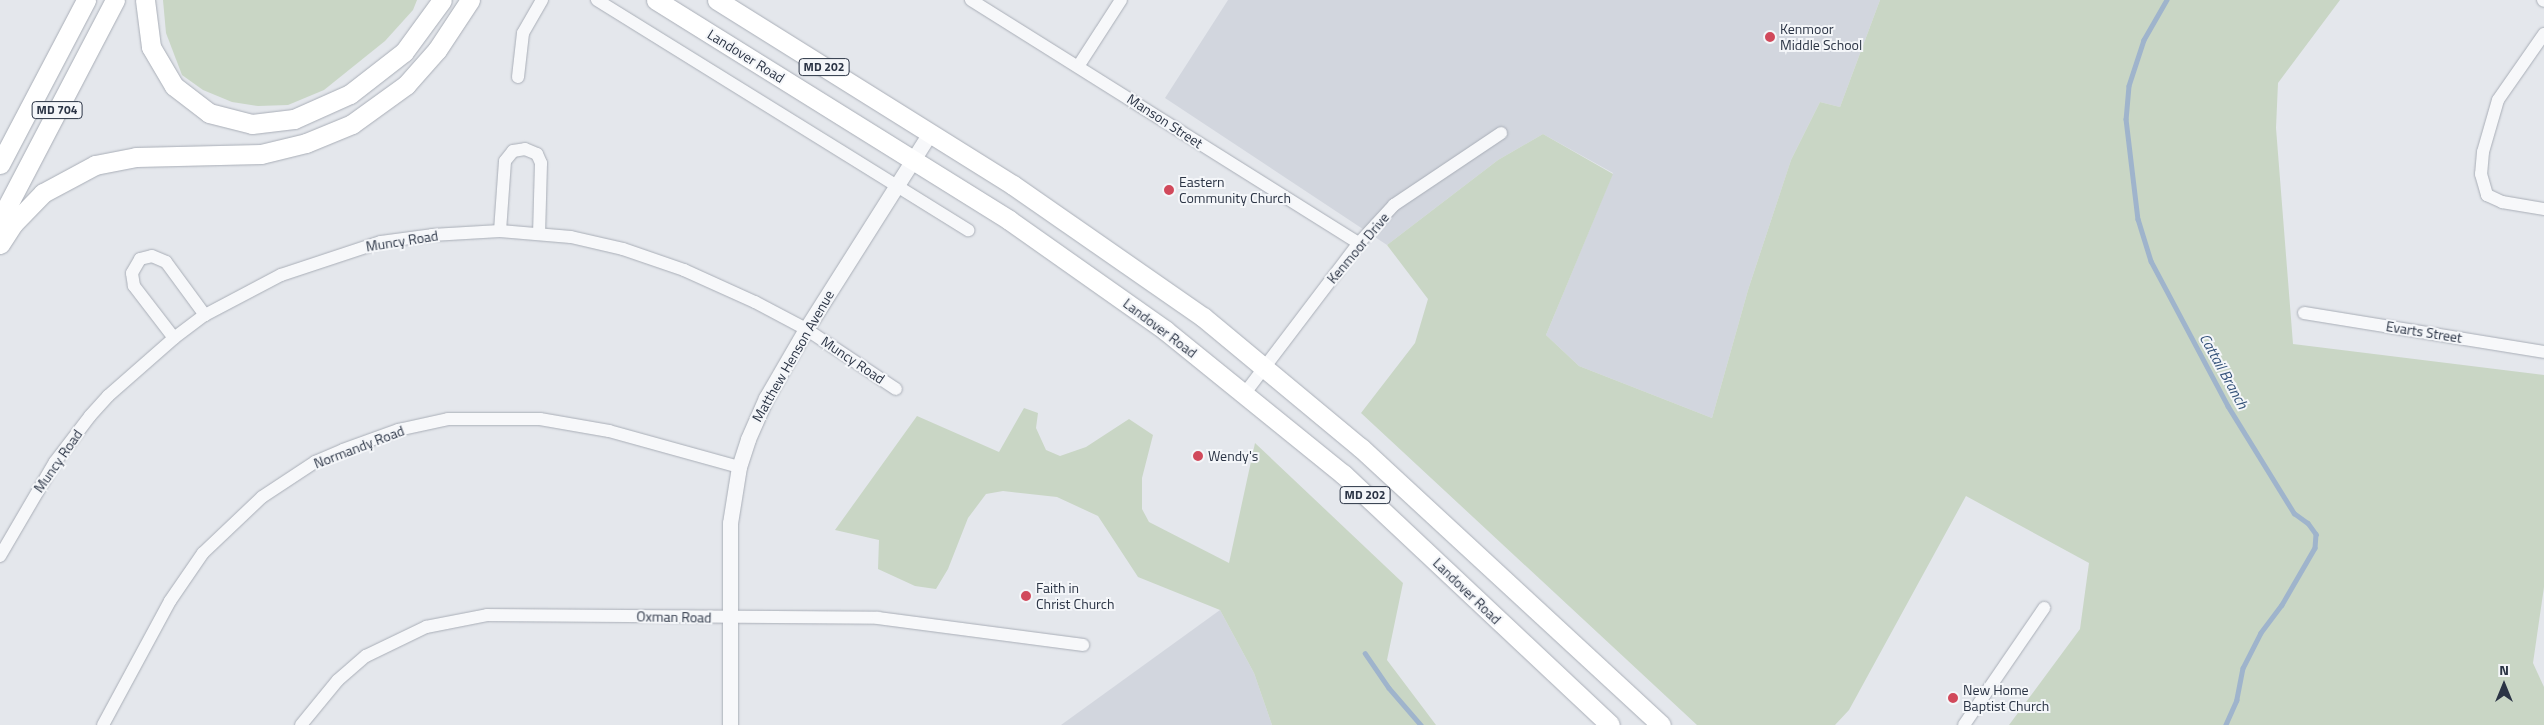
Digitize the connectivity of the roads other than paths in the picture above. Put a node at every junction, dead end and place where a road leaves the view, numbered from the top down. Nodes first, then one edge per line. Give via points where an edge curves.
1 (86, 0) edge
2 (115, 0) edge
3 (145, 0) edge
4 (442, 0) edge
5 (470, 0) edge
6 (542, 0) edge
7 (597, 0) edge
8 (646, 0) edge
9 (656, 0) edge
10 (717, 0) edge
11 (971, 0) edge
12 (1121, 0) edge
13 (682, 16) junction
14 (2544, 34) edge
15 (1079, 65) junction
16 (518, 77) dead end
17 (930, 133) junction
18 (1501, 133) dead end
19 (913, 160) junction
20 (0, 164) edge
21 (895, 186) junction
22 (2544, 208) edge
23 (0, 220) edge
24 (968, 230) dead end
25 (500, 231) junction
26 (540, 233) junction
27 (1360, 243) junction
28 (0, 244) edge
29 (2304, 313) dead end
30 (205, 315) junction
31 (806, 329) junction
32 (174, 338) junction
33 (2544, 352) edge
34 (1265, 367) junction
35 (896, 389) dead end
36 (1245, 394) junction
37 (739, 467) junction
38 (0, 556) edge
39 (2044, 608) dead end
40 (729, 617) junction
41 (1083, 645) dead end
42 (103, 725) edge
43 (301, 725) edge
44 (730, 725) edge
45 (1610, 725) edge
46 (1661, 725) edge
47 (1964, 725) edge

1 - 20 main road, MD 704
2 - 23 main road, MD 704
3 - 4 main road via 151,47 174,86 209,113 252,124 294,119 350,94 404,52
5 - 28 main road via 437,50 406,85 352,124 322,138 268,153 232,157 136,157 95,165 43,193 13,224
6 - 16 street via 523,33
7 - 21 street
8 - 13 main road
9 - 13 main road, Landover Road / MD 202
10 - 17 main road, MD 202
11 - 15 street, Manson Street
12 - 15 street
13 - 19 main road, Landover Road / MD 202
14 - 22 street via 2498,100 2483,152 2481,174 2487,195 2502,202
15 - 27 street, Manson Street
17 - 19 street, Matthew Henson Avenue
17 - 34 main road, MD 202 via 1122,258
18 - 27 street, Kenmoor Drive via 1408,193
19 - 21 street, Matthew Henson Avenue
19 - 36 main road, Landover Road / MD 202 via 1096,280
21 - 24 street
21 - 31 street, Matthew Henson Avenue
25 - 26 street, Muncy Road
25 - 26 street via 505,161 513,151 525,149 538,154 542,163
25 - 30 street, Muncy Road via 432,235 354,249 281,275
26 - 31 street, Muncy Road via 596,242 660,261 714,282
27 - 34 street, Kenmoor Drive
29 - 33 street, Evarts Street
30 - 32 street, Muncy Road
30 - 32 street via 166,262 152,256 140,260 132,273 134,286
31 - 35 street, Muncy Road
31 - 37 street, Matthew Henson Avenue via 766,398
32 - 38 street, Muncy Road via 90,416 55,462
34 - 36 street, Kenmoor Drive
34 - 46 main road, MD 202 via 1375,460
36 - 45 main road, Landover Road / MD 202 via 1343,474
37 - 40 street, Matthew Henson Avenue via 730,524
37 - 42 street, Normandy Road via 609,431 540,418 448,419 398,430 342,450 315,462 262,497 203,554 170,601
39 - 47 street
40 - 41 street, Oxman Road via 894,619
40 - 43 street, Oxman Road via 531,614 487,615 446,621 406,635 366,656 338,680
40 - 44 street, Matthew Henson Avenue

